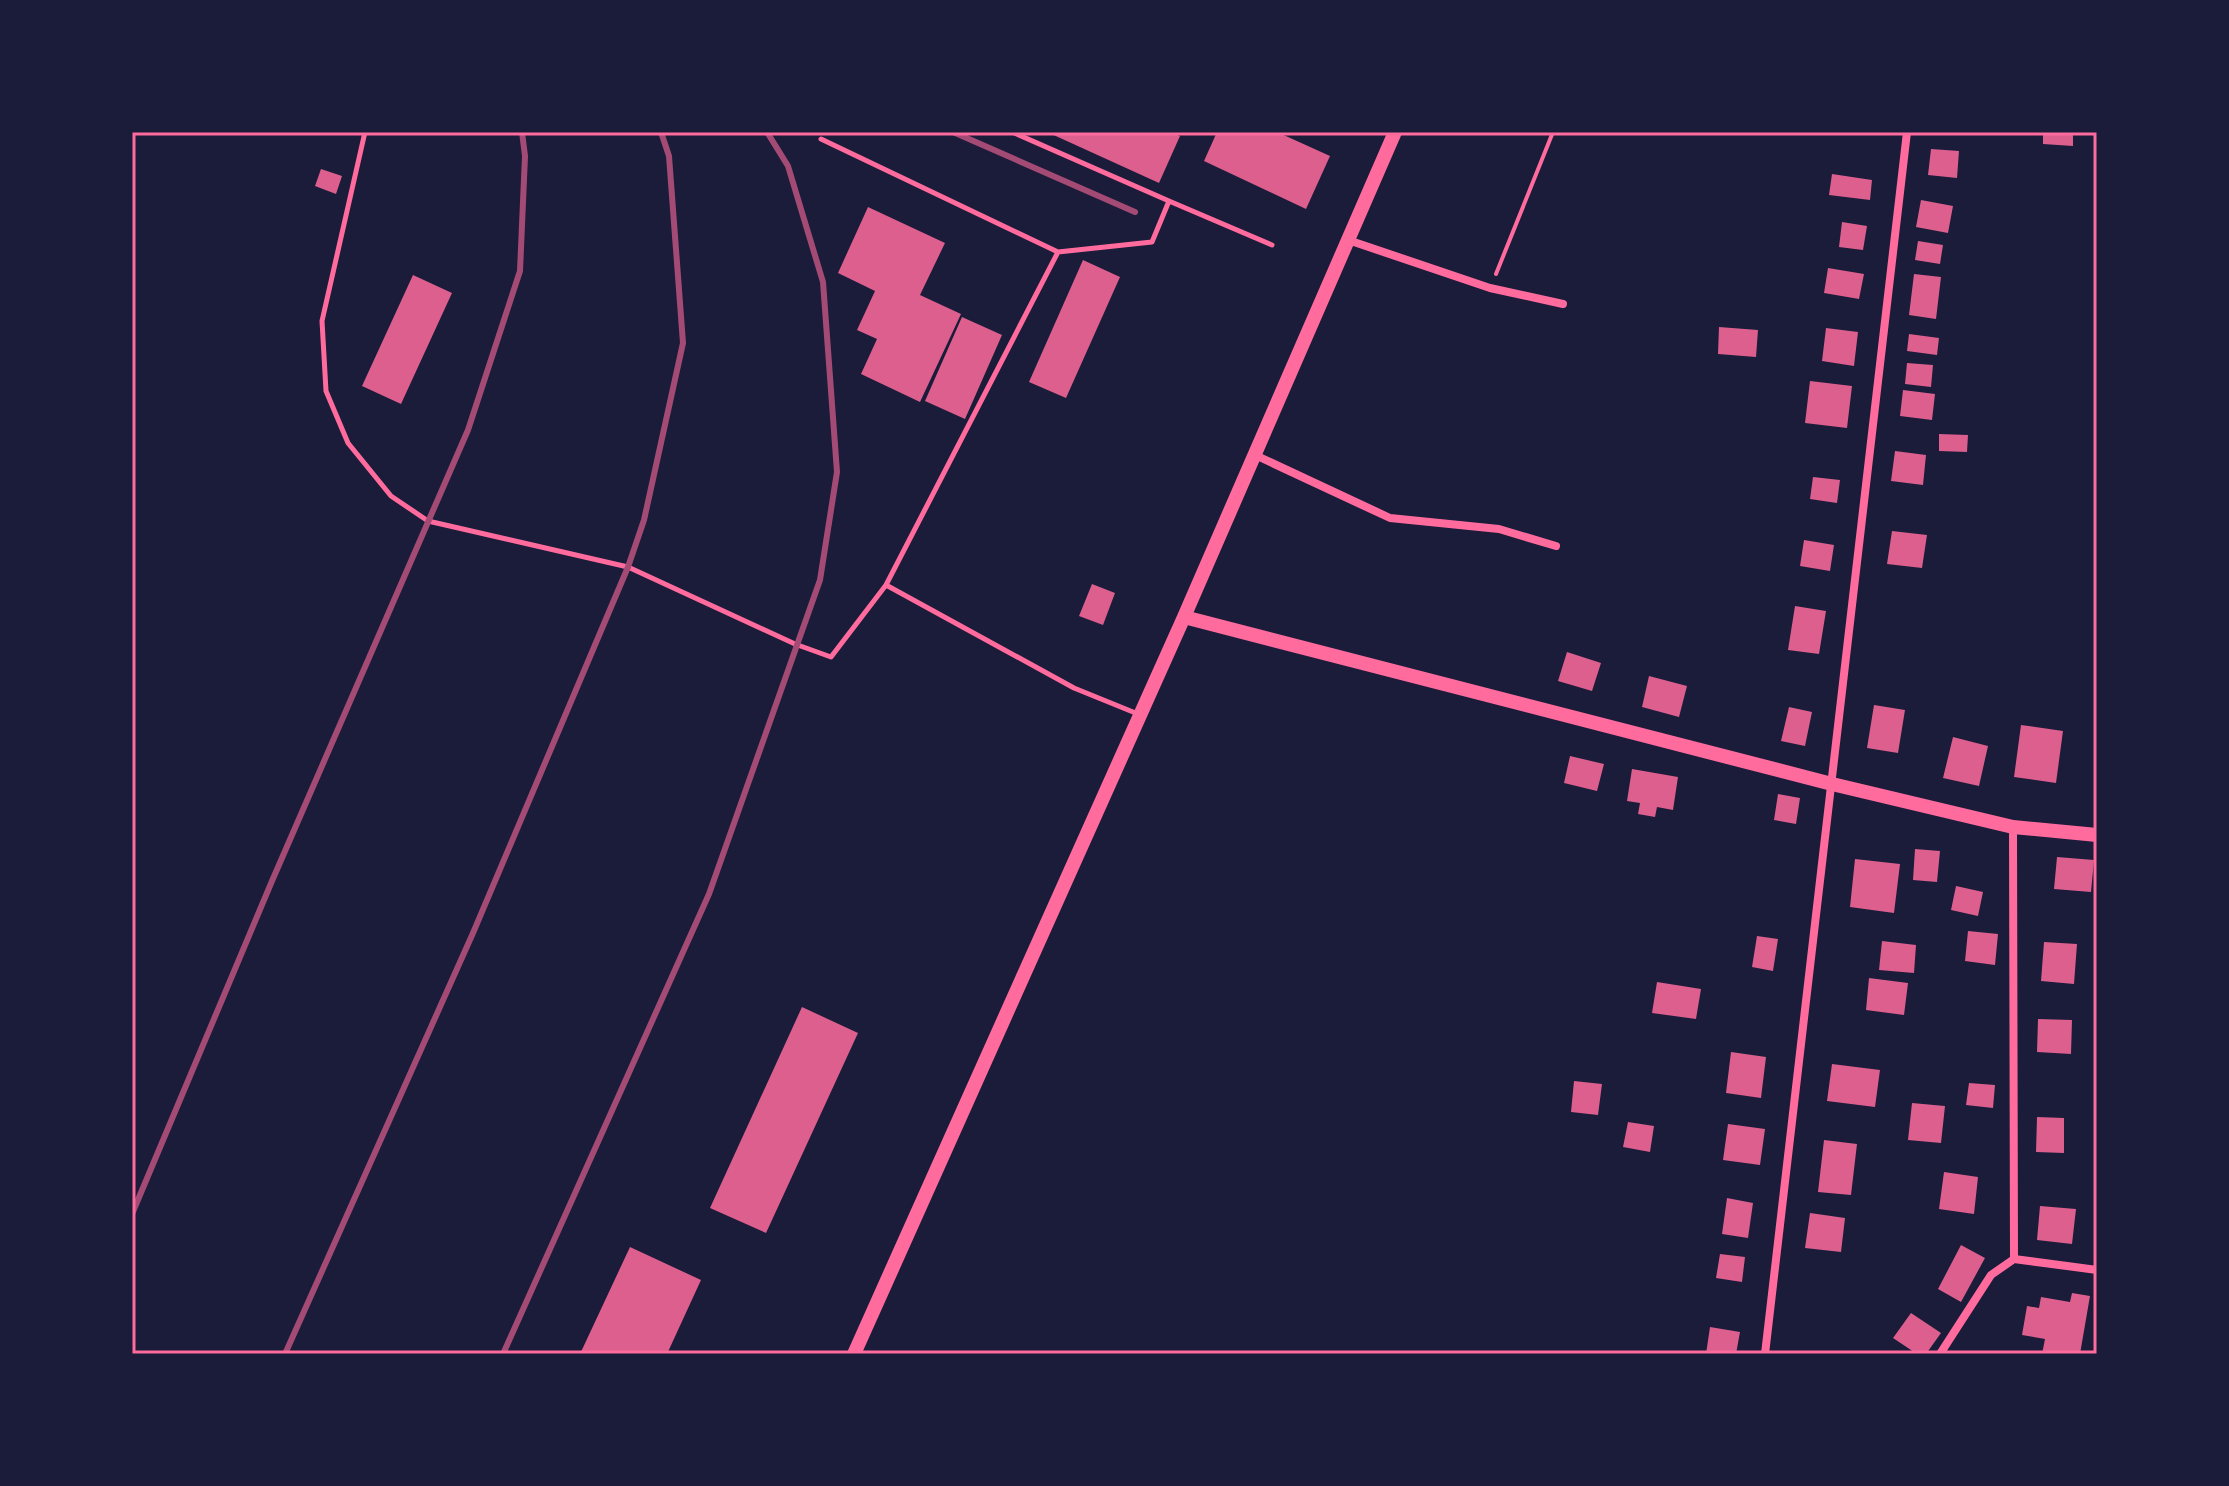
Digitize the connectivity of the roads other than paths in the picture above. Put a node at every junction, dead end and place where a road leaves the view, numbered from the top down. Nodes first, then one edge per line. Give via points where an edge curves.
1 (365, 132) edge
2 (1012, 132) edge
3 (1395, 132) edge
4 (1907, 132) edge
5 (821, 139) dead end
6 (1169, 201) junction
7 (1348, 240) junction
8 (1272, 245) dead end
9 (1058, 252) junction
10 (1563, 304) dead end
11 (1255, 455) junction
12 (1556, 546) dead end
13 (886, 585) junction
14 (1184, 617) junction
15 (1139, 714) junction
16 (1832, 784) junction
17 (2013, 827) junction
18 (2097, 835) edge
19 (2014, 1259) junction
20 (2097, 1270) edge
21 (854, 1354) edge
22 (1765, 1354) edge
23 (1940, 1354) edge

1 - 13 lane via 322,321 326,391 348,443 391,496 428,521 628,567 831,657
2 - 6 lane
3 - 7 street
4 - 16 street
5 - 9 lane
6 - 8 lane
6 - 9 lane via 1152,242
7 - 10 street via 1490,288
7 - 11 street
9 - 13 lane
11 - 12 street via 1390,518 1499,529
11 - 14 street
13 - 15 lane via 1074,688
14 - 15 street
14 - 16 street
15 - 21 street
16 - 17 street
16 - 22 street
17 - 18 street
17 - 19 street
19 - 20 street
19 - 23 street via 1991,1275

